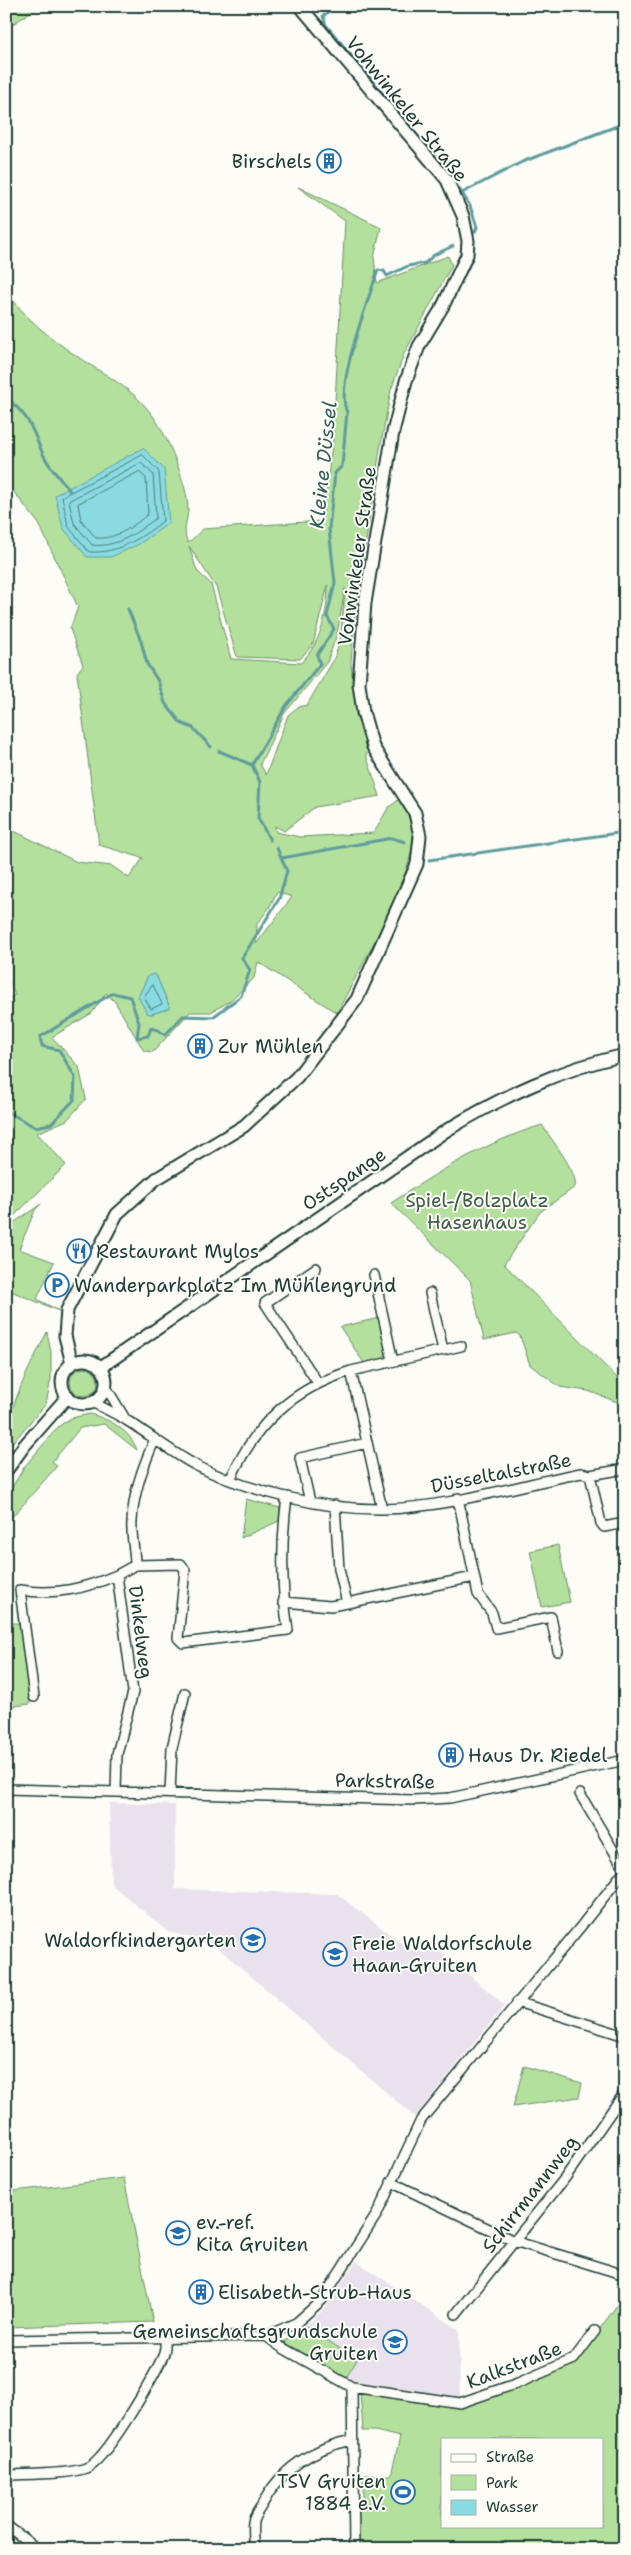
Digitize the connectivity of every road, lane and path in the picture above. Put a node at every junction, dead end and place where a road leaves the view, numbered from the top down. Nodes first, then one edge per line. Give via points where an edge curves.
1 (300, 6) edge
2 (625, 1055) edge
3 (316, 1268) dead end
4 (374, 1275) dead end
5 (430, 1293) dead end
6 (462, 1346) dead end
7 (443, 1350) junction
8 (393, 1361) junction
9 (72, 1363) junction
10 (101, 1367) junction
11 (351, 1371) junction
12 (318, 1383) junction
13 (106, 1387) junction
14 (68, 1396) junction
15 (92, 1402) junction
16 (125, 1419) junction
17 (154, 1441) junction
18 (367, 1442) junction
19 (625, 1468) edge
20 (6, 1471) edge
21 (590, 1476) junction
22 (230, 1480) junction
23 (287, 1497) junction
24 (458, 1498) junction
25 (310, 1502) junction
26 (335, 1505) junction
27 (382, 1509) junction
28 (625, 1523) edge
29 (135, 1564) junction
30 (117, 1575) junction
31 (474, 1577) junction
32 (284, 1602) junction
33 (347, 1603) junction
34 (558, 1651) dead end
35 (185, 1693) dead end
36 (34, 1697) dead end
37 (625, 1760) edge
38 (6, 1789) edge
39 (116, 1792) junction
40 (170, 1793) junction
41 (580, 1794) dead end
42 (625, 1870) edge
43 (517, 2002) junction
44 (625, 2036) edge
45 (625, 2092) edge
46 (392, 2182) junction
47 (514, 2242) junction
48 (625, 2275) edge
49 (456, 2314) dead end
50 (595, 2331) dead end
51 (266, 2336) junction
52 (165, 2337) junction
53 (6, 2340) edge
54 (352, 2386) junction
55 (352, 2440) junction
56 (6, 2475) edge
57 (6, 2525) edge
58 (37, 2549) edge
59 (254, 2549) edge
60 (354, 2549) edge

1 - 9 street, Vohwinkeler Straße via 444,176 459,204 468,237 465,262 419,346 406,380 365,603 361,646 360,693 366,727 377,754 415,813 420,850 413,876 357,999 298,1077 244,1126 151,1183 117,1214 67,1310 65,1336
2 - 10 street, Ostspange via 563,1072 481,1110 447,1130
3 - 12 street via 265,1303
4 - 8 street
5 - 7 street
6 - 7 street
7 - 8 street
8 - 11 street
9 - 10 street via 88,1360
9 - 14 street via 63,1379
10 - 13 street
11 - 12 street
11 - 18 street
12 - 22 street via 280,1408 262,1426 240,1458
13 - 15 street
13 - 16 street, Düsseltalstraße
14 - 15 street via 79,1403
14 - 20 street
15 - 16 street, Düsseltalstraße
16 - 17 street, Düsseltalstraße
17 - 22 street, Düsseltalstraße
17 - 29 street, Dinkelweg via 139,1476 133,1508
18 - 25 street via 300,1458
18 - 27 street
19 - 21 street, Düsseltalstraße
21 - 24 street, Düsseltalstraße via 581,1473
21 - 28 street via 601,1523 604,1527
22 - 23 street, Düsseltalstraße
23 - 25 street, Düsseltalstraße
23 - 32 street via 282,1532
24 - 27 street, Düsseltalstraße
24 - 31 street
25 - 26 street, Düsseltalstraße
26 - 27 street, Düsseltalstraße
26 - 33 street via 340,1570
29 - 30 street, Dinkelweg
29 - 32 street, Dinkelweg via 173,1563 181,1564 185,1570 178,1638 183,1642 288,1630
30 - 36 street, Dinkelweg via 75,1590 20,1590
30 - 39 street, Dinkelweg via 133,1692 117,1754
31 - 33 street
31 - 34 street via 478,1594 492,1612 496,1628 550,1617
32 - 33 street via 331,1606
35 - 40 street via 172,1748
37 - 40 street, Parkstraße via 450,1798 414,1800
38 - 39 street, Parkstraße
39 - 40 street, Parkstraße
41 - 42 street
42 - 43 street
43 - 44 street
43 - 46 street via 421,2120
45 - 47 street, Schirrmannweg via 591,2143
46 - 47 street
46 - 51 street via 377,2214 322,2300 296,2322
47 - 48 street
47 - 49 street, Schirrmannweg
50 - 54 street, Kalkstraße via 574,2359 460,2403
51 - 52 street
51 - 54 street, Kalkstraße
52 - 53 street
52 - 56 street via 163,2356 117,2434 95,2462 80,2470
54 - 55 street
55 - 59 street via 332,2444 311,2454 288,2470 269,2491 253,2521
55 - 60 street
57 - 58 street

